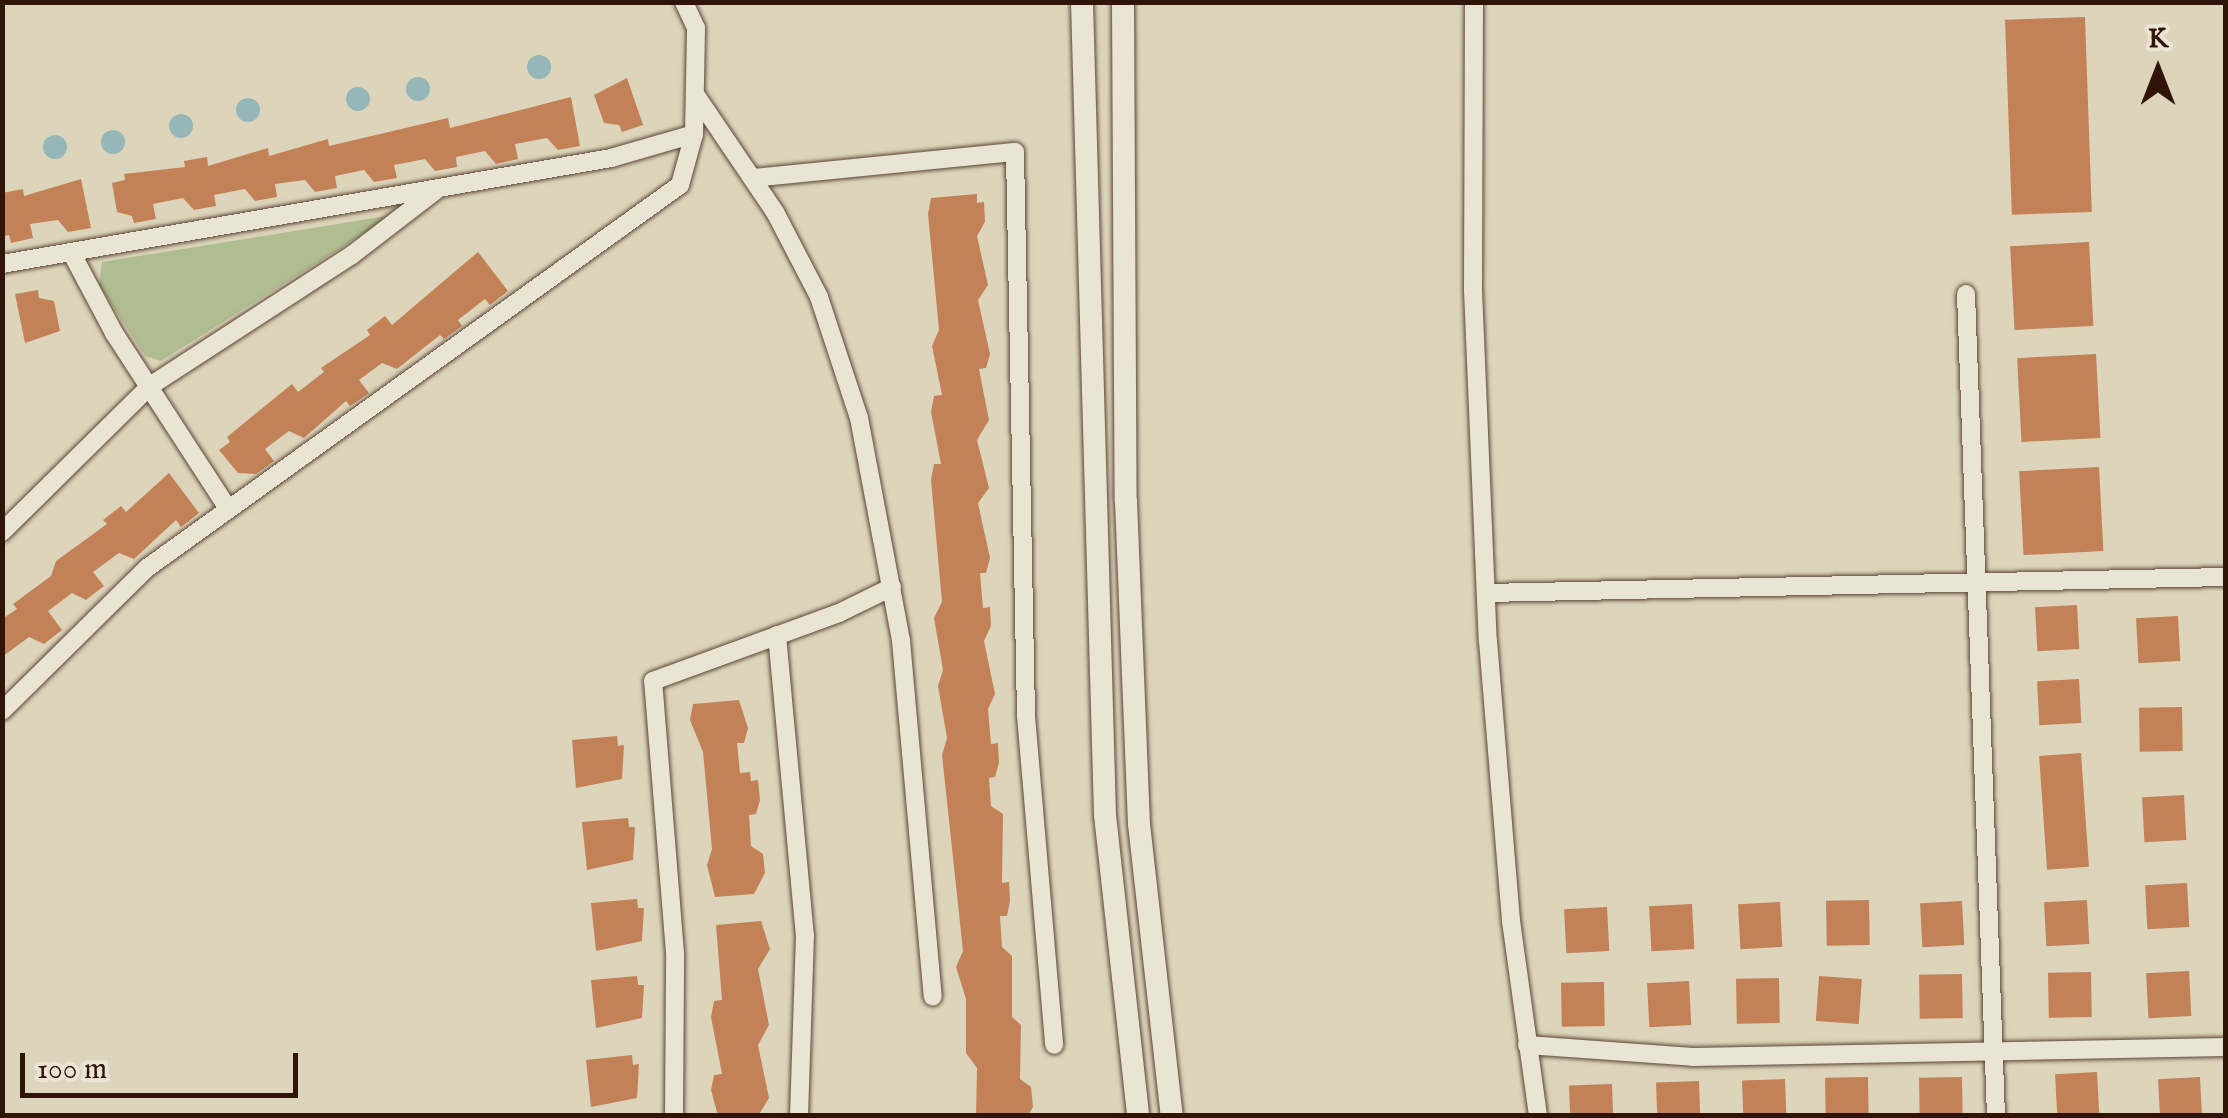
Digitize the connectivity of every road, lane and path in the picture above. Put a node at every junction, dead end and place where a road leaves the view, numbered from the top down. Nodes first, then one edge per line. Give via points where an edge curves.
1 (684, 2) edge
2 (1082, 2) edge
3 (1124, 2) edge
4 (1474, 2) edge
5 (695, 94) junction
6 (694, 134) junction
7 (754, 178) junction
8 (443, 184) junction
9 (71, 252) junction
10 (2, 264) edge
11 (1966, 294) dead end
12 (150, 386) junction
13 (227, 507) junction
14 (2, 532) edge
15 (2226, 577) edge
16 (1980, 582) junction
17 (892, 587) junction
18 (1486, 592) junction
19 (777, 635) junction
20 (2, 711) edge
21 (932, 996) dead end
22 (1527, 1045) junction
23 (1054, 1046) dead end
24 (2226, 1047) edge
25 (1992, 1054) junction
26 (674, 1116) edge
27 (799, 1116) edge
28 (1138, 1116) edge
29 (1172, 1116) edge
30 (1538, 1116) edge
31 (1996, 1116) edge

1 - 5 street via 696,28
2 - 28 street via 1104,815
3 - 29 street via 1126,501 1139,824
4 - 18 street via 1474,290
5 - 6 street
5 - 7 street
6 - 8 street via 611,158
6 - 13 street via 680,185
7 - 17 street via 819,297 859,418
7 - 23 street via 1015,152 1026,716
8 - 9 street
8 - 12 street via 352,254
9 - 10 street
9 - 12 street
11 - 16 street
12 - 13 street
12 - 14 street
13 - 20 street via 147,568
15 - 16 street
16 - 18 street
16 - 25 street
17 - 19 street
17 - 21 street via 921,811
18 - 22 street
19 - 26 street via 653,681 675,953
19 - 27 street via 806,935
22 - 25 street via 1692,1057
22 - 30 street
24 - 25 street
25 - 31 street

